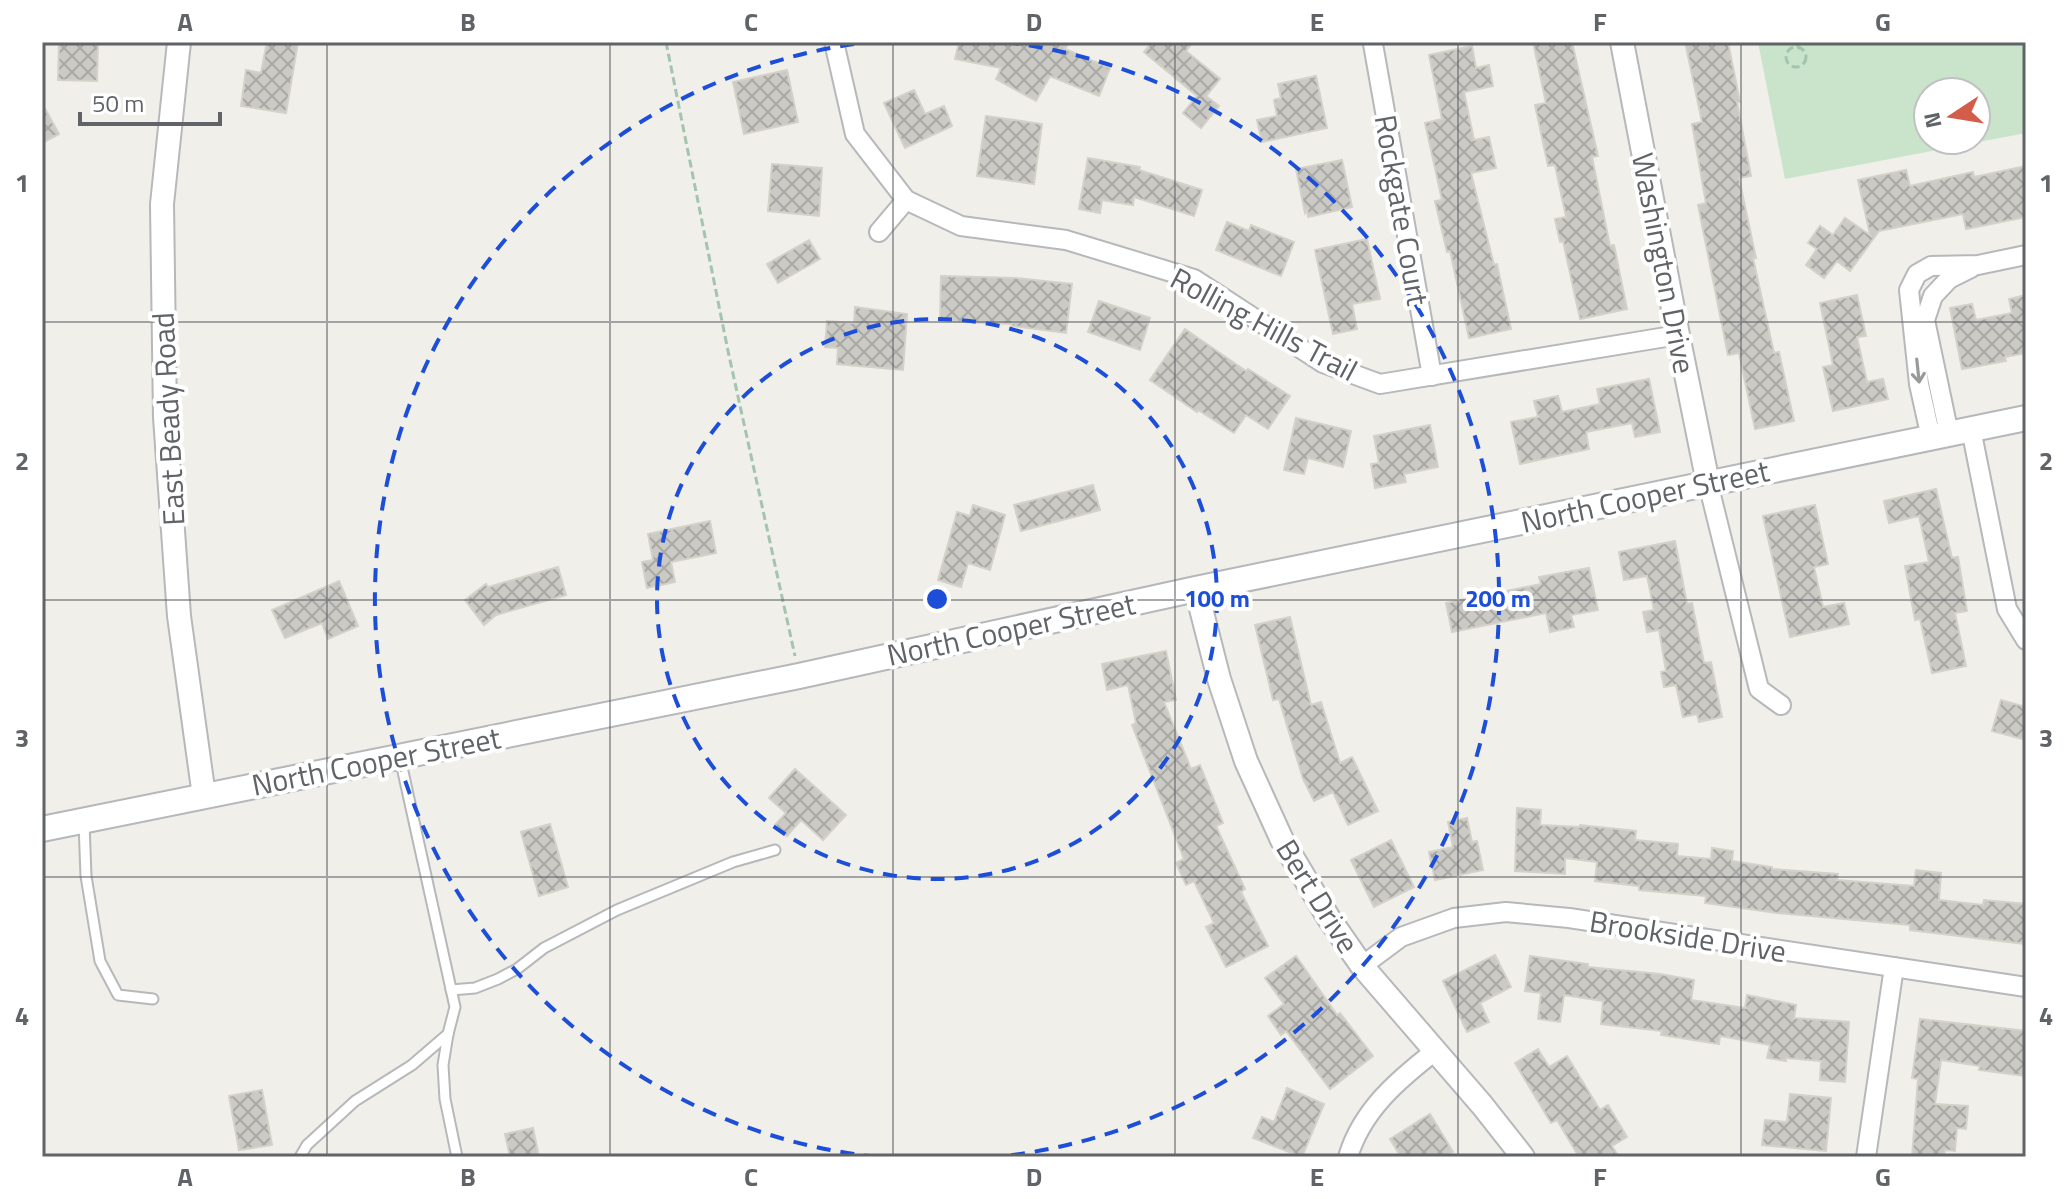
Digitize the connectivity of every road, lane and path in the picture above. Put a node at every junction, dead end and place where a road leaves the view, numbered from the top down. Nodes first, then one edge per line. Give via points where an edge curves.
1 (179, 42) edge
2 (666, 42) edge
3 (834, 42) edge
4 (1622, 42) edge
5 (1799, 42) edge
6 (1373, 44) dead end
7 (1799, 48) junction
8 (906, 200) junction
9 (879, 232) dead end
10 (2026, 255) edge
11 (1978, 265) junction
12 (1919, 322) junction
13 (1678, 335) junction
14 (1432, 376) junction
15 (2026, 418) edge
16 (1950, 434) junction
17 (1708, 483) junction
18 (1196, 589) junction
19 (2026, 640) edge
20 (799, 676) junction
21 (1781, 705) dead end
22 (400, 756) junction
23 (204, 796) junction
24 (84, 820) junction
25 (42, 829) edge
26 (775, 850) dead end
27 (1362, 966) junction
28 (1894, 967) junction
29 (2026, 987) edge
30 (451, 990) junction
31 (153, 999) dead end
32 (448, 1034) junction
33 (1435, 1051) junction
34 (300, 1157) edge
35 (457, 1157) edge
36 (1348, 1157) edge
37 (1523, 1157) edge
38 (1866, 1157) edge

1 - 23 street, East Beady Road via 162,204 165,417 179,616
2 - 20 path
3 - 8 street, Rolling Hills Trail via 855,134
4 - 13 street, Washington Drive
5 - 7 path
6 - 14 street, Rockgate Court
7 - 7 path via 1786,54 1795,67 1806,59
8 - 9 street
8 - 14 street, Rolling Hills Trail via 961,226 1066,240 1194,279 1323,363 1380,384
10 - 11 street
11 - 12 street via 1949,279
11 - 12 street via 1931,266 1917,274 1909,290
12 - 16 street
13 - 14 street, Rolling Hills Trail
13 - 17 street, Washington Drive
15 - 16 main road, North Cooper Street
16 - 17 main road, North Cooper Street
16 - 19 street via 2007,609
17 - 18 main road, North Cooper Street
17 - 21 street via 1759,689
18 - 20 main road, North Cooper Street
18 - 27 street, Bert Drive via 1246,761 1282,840
20 - 22 main road, North Cooper Street
22 - 23 main road, North Cooper Street
22 - 30 lane
23 - 24 main road, North Cooper Street
24 - 25 main road, North Cooper Street
24 - 31 lane via 86,876 100,961 118,995
26 - 30 lane via 617,910 498,979
27 - 28 street, Brookside Drive via 1401,937 1454,918 1506,912
27 - 33 street, Bert Drive
28 - 29 street, Brookside Drive
28 - 38 street
30 - 32 lane via 455,1007
32 - 34 lane via 412,1065 355,1101
32 - 35 lane via 445,1099
33 - 36 street via 1383,1095 1362,1123
33 - 37 street, Bert Drive

